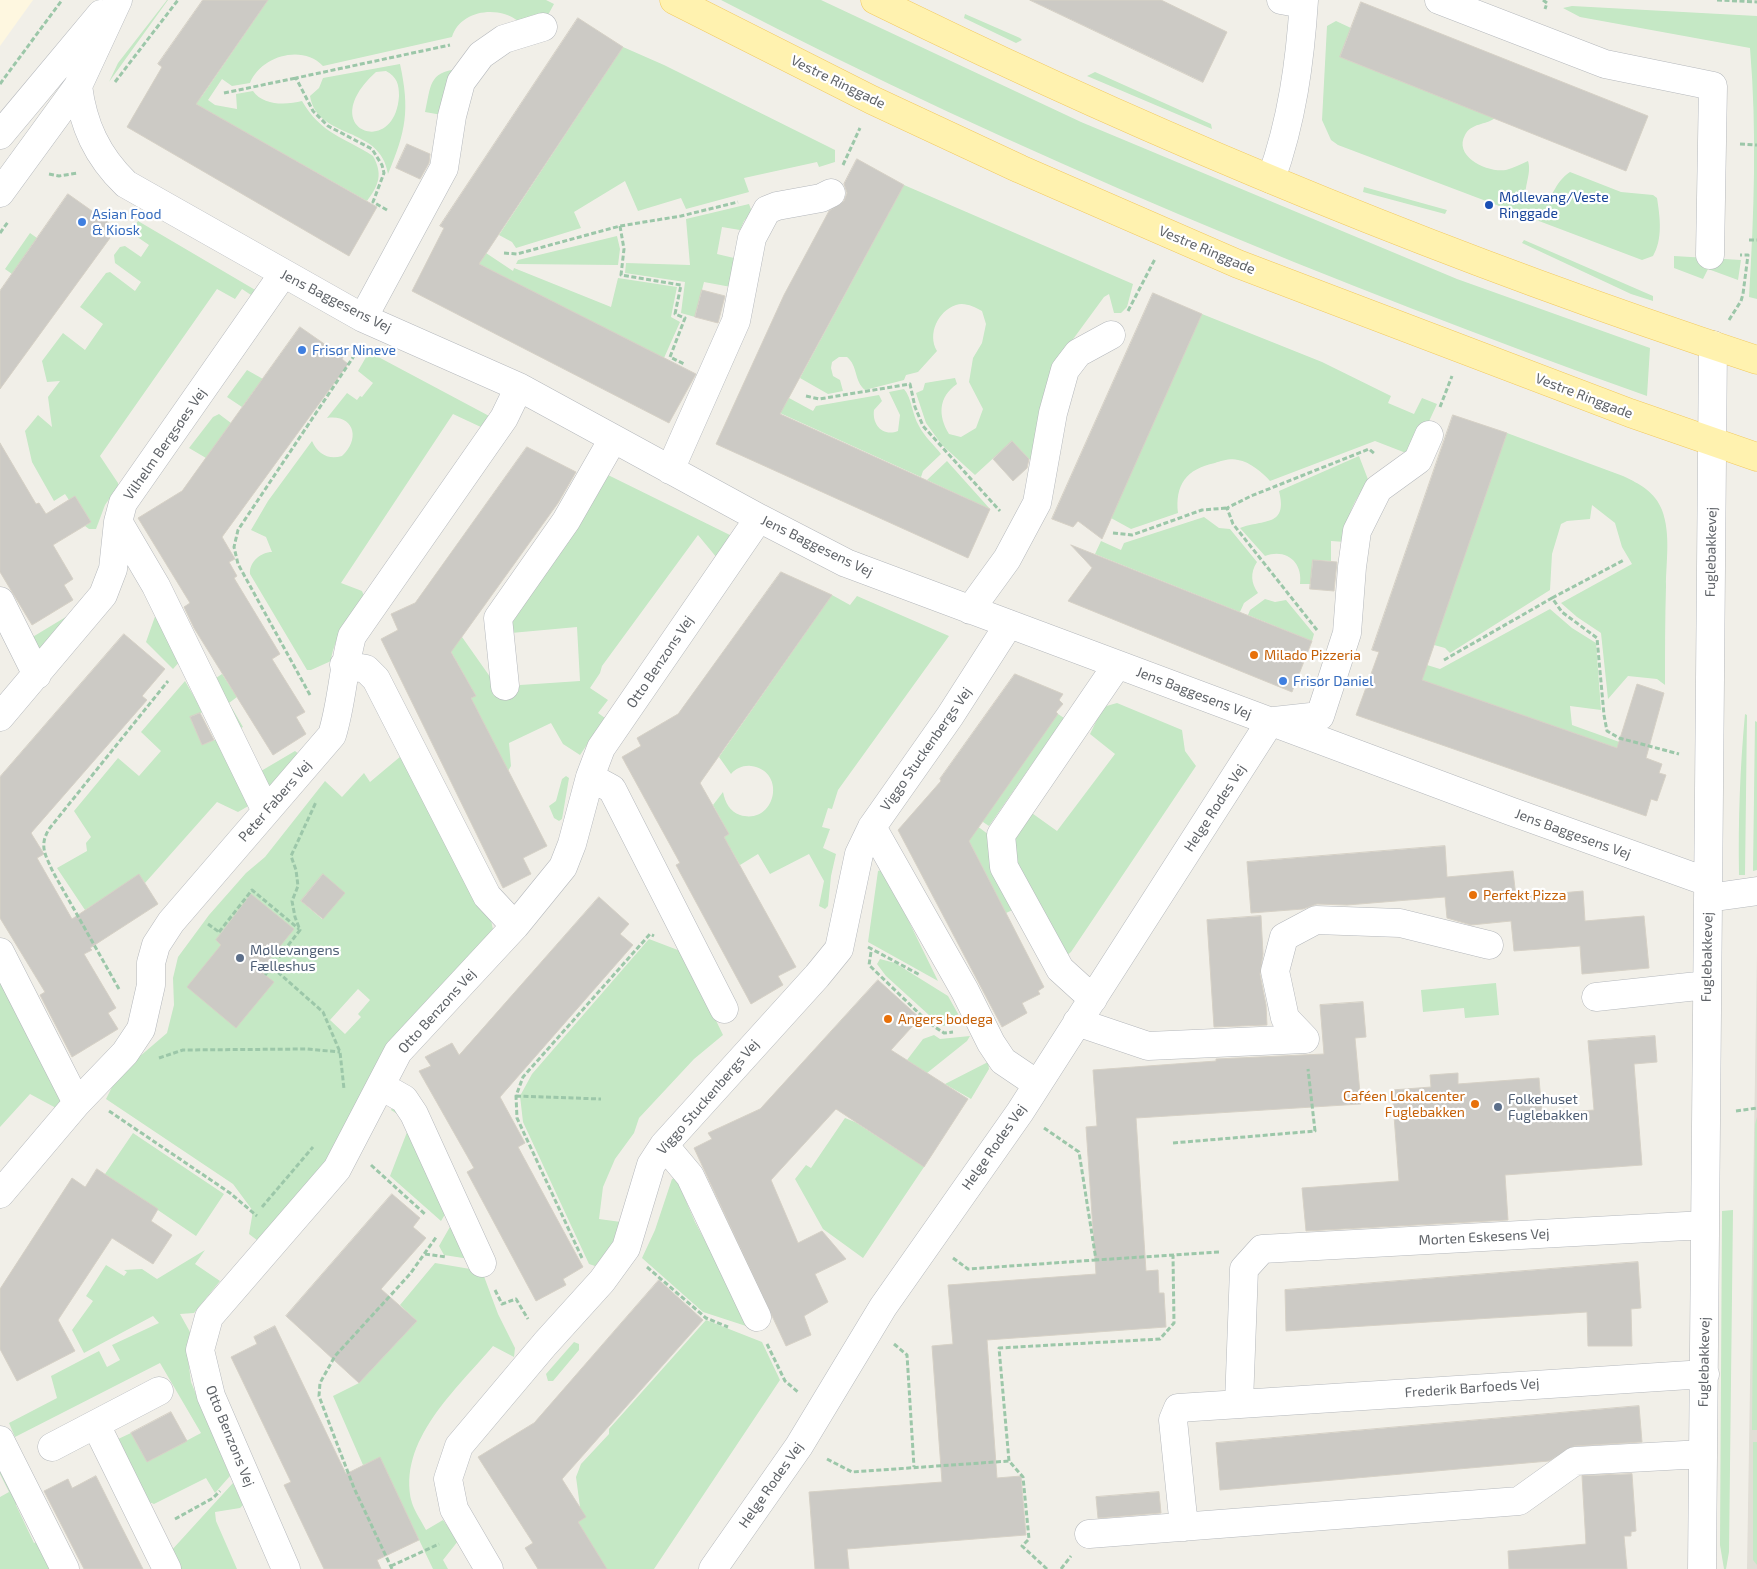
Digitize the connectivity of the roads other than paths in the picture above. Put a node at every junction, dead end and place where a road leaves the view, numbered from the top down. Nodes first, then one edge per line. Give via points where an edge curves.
1 (114, 0) edge
2 (118, 0) edge
3 (674, 0) edge
4 (875, 0) edge
5 (1439, 0) edge
6 (1296, 1) edge
7 (543, 27) dead end
8 (78, 86) junction
9 (3, 124) edge
10 (39, 140) junction
11 (1271, 179) junction
12 (0, 193) edge
13 (831, 193) road end
14 (1710, 255) road end
15 (283, 274) junction
16 (363, 318) junction
17 (1111, 335) road end
18 (1713, 345) junction
19 (1757, 360) edge
20 (519, 387) junction
21 (1429, 435) road end
22 (612, 439) junction
23 (1712, 442) junction
24 (1757, 457) edge
25 (670, 470) junction
26 (759, 518) junction
27 (119, 523) junction
28 (0, 602) edge
29 (970, 610) junction
30 (1009, 624) junction
31 (344, 665) junction
32 (1117, 665) junction
33 (37, 675) junction
34 (505, 686) dead end
35 (0, 717) edge
36 (1270, 722) junction
37 (590, 777) junction
38 (266, 811) junction
39 (872, 827) junction
40 (1708, 890) junction
41 (1757, 891) edge
42 (515, 926) junction
43 (1489, 945) dead end
44 (0, 952) edge
45 (1707, 984) junction
46 (1596, 997) dead end
47 (1093, 999) junction
48 (724, 1008) dead end
49 (1077, 1022) junction
50 (1037, 1084) junction
51 (381, 1086) junction
52 (82, 1097) junction
53 (664, 1145) junction
54 (0, 1194) edge
55 (1705, 1225) junction
56 (482, 1263) road end
57 (756, 1317) road end
58 (1705, 1374) junction
59 (159, 1390) dead end
60 (1239, 1403) junction
61 (96, 1425) junction
62 (0, 1440) edge
63 (52, 1447) dead end
64 (1703, 1454) junction
65 (1184, 1527) junction
66 (1089, 1534) dead end
67 (65, 1569) edge
68 (167, 1569) edge
69 (286, 1569) edge
70 (490, 1569) edge
71 (713, 1569) edge
72 (1702, 1569) edge

1 - 9 street
2 - 8 street
3 - 23 main road, Vestre Ringgade via 872,100 1238,264
4 - 11 main road via 1003,63
5 - 14 street via 1605,64 1713,86
6 - 11 street via 1292,113
7 - 16 street via 504,39 481,54 461,82 444,168
8 - 10 street
8 - 15 street, Jens Baggesens Vej via 88,131 109,168 126,184
9 - 10 street
10 - 12 street
11 - 18 main road via 1523,279
13 - 25 street via 767,210 752,238 736,321
15 - 16 street, Jens Baggesens Vej
15 - 27 street, Vilhelm Bergsøes Vej via 123,503
16 - 20 street, Jens Baggesens Vej
17 - 29 street via 1078,352 1064,370 1052,413 1038,503 1007,559
18 - 19 main road
18 - 23 street, Fuglebakkevej
20 - 22 street, Jens Baggesens Vej
20 - 31 street, Peter Fabers Vej via 504,418 352,636
21 - 36 street via 1418,460 1378,489 1357,531 1347,633 1320,716
22 - 25 street, Jens Baggesens Vej
22 - 34 street via 566,521 498,618
23 - 24 main road, Vestre Ringgade
23 - 40 street, Fuglebakkevej
25 - 26 street, Jens Baggesens Vej
26 - 29 street, Jens Baggesens Vej via 846,563
26 - 37 street, Otto Benzons Vej via 602,748
27 - 33 street, Vilhelm Bergsøes Vej via 113,569 103,595
27 - 38 street via 156,586
28 - 33 street
29 - 30 street, Jens Baggesens Vej
30 - 32 street, Jens Baggesens Vej
30 - 39 street, Viggo Stuckenbergs Vej via 950,716
31 - 38 street, Peter Fabers Vej via 339,714 332,736
31 - 42 street via 366,669 376,679 487,896
32 - 36 street, Jens Baggesens Vej
32 - 47 street via 1001,835 1004,867 1060,969
33 - 35 street, Vilhelm Bergsøes Vej
36 - 40 street, Jens Baggesens Vej
36 - 47 street, Helge Rodes Vej
37 - 42 street, Otto Benzons Vej via 563,867
37 - 48 street via 612,790
38 - 52 street, Peter Fabers Vej via 171,922 156,945 141,1029 125,1053
39 - 50 street via 1003,1061
39 - 53 street, Viggo Stuckenbergs Vej via 859,854 839,949
40 - 41 street
40 - 45 street, Fuglebakkevej
42 - 51 street, Otto Benzons Vej via 398,1052
43 - 49 street via 1400,923 1316,920 1284,937 1275,971 1285,1018 1305,1039 1148,1046
44 - 52 street
45 - 46 street
45 - 55 street, Fuglebakkevej
47 - 49 street, Helge Rodes Vej
49 - 50 street, Helge Rodes Vej
50 - 71 street, Helge Rodes Vej via 871,1326 799,1446
51 - 56 street via 404,1100 414,1114
51 - 69 street, Otto Benzons Vej via 337,1169 210,1317 200,1350 211,1396
52 - 54 street, Peter Fabers Vej
53 - 57 street via 690,1176
53 - 70 street, Viggo Stuckenbergs Vej via 651,1165 626,1248 602,1281 459,1446 448,1479 454,1509
55 - 58 street, Fuglebakkevej
55 - 60 street, Morten Eskesens Vej via 1262,1249 1244,1269
58 - 60 street, Frederik Barfoeds Vej
58 - 64 street, Fuglebakkevej
59 - 61 street
60 - 65 street, Frederik Barfoeds Vej via 1178,1408 1173,1420
61 - 63 street
61 - 68 street
62 - 67 street
64 - 65 street via 1575,1461 1519,1501
64 - 72 street, Fuglebakkevej
65 - 66 street

